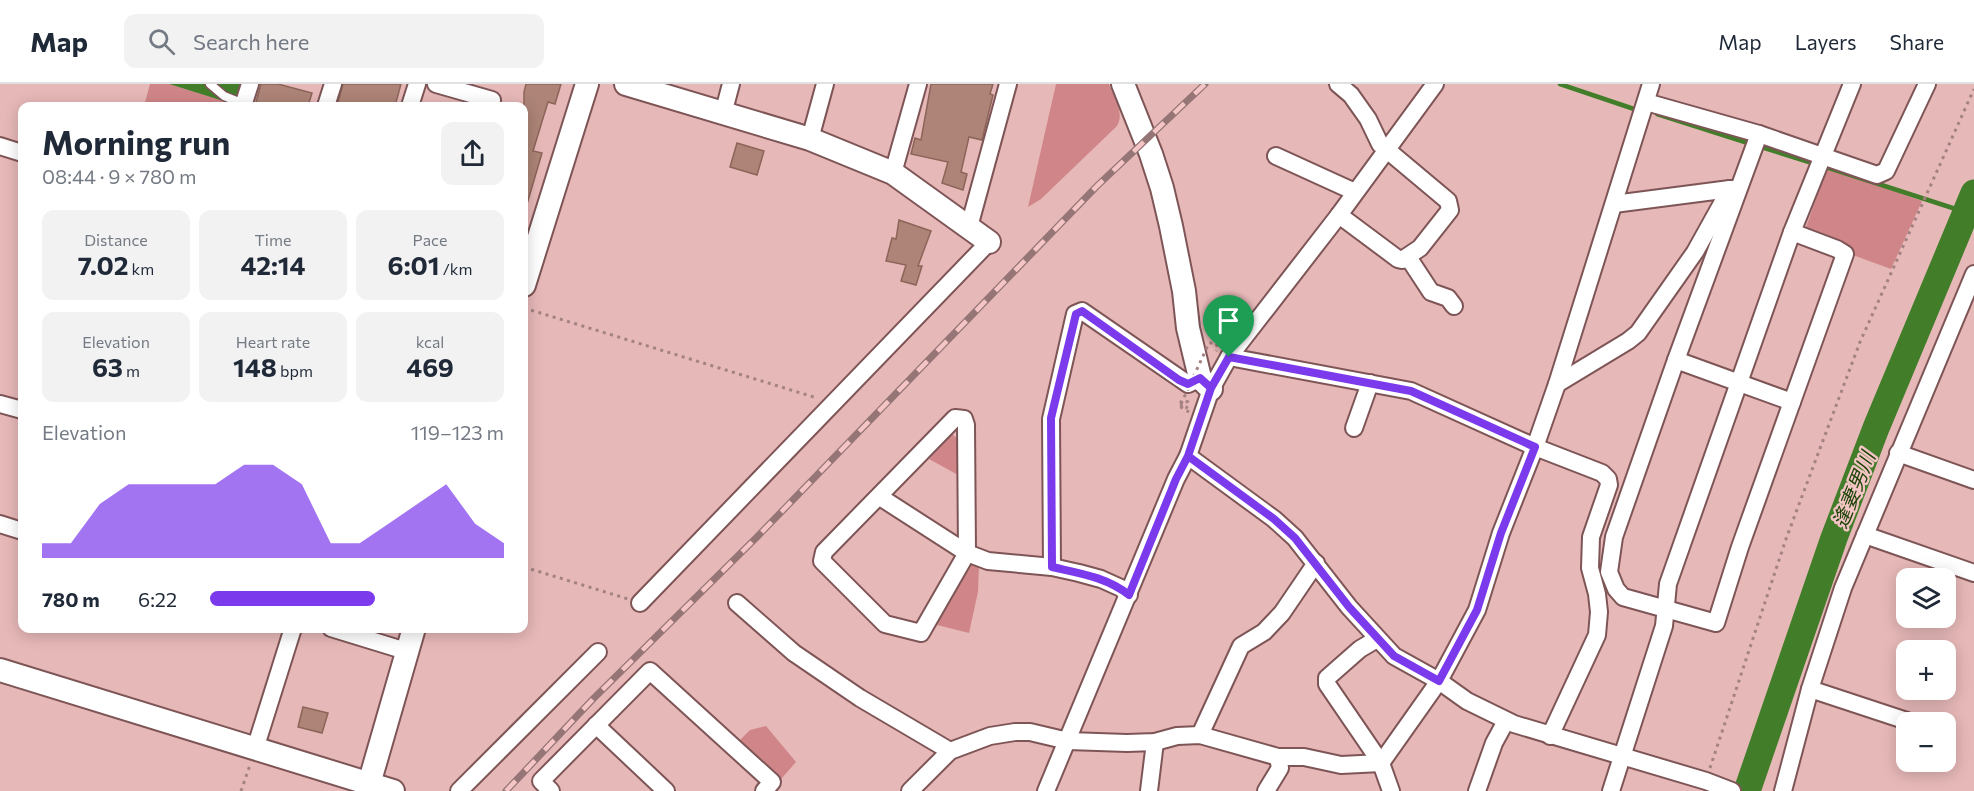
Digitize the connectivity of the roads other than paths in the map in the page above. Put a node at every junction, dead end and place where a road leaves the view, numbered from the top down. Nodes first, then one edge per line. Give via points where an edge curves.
1 (210, 84) edge
2 (250, 84) edge
3 (333, 84) edge
4 (417, 84) edge
5 (436, 84) edge
6 (587, 84) edge
7 (731, 84) edge
8 (825, 84) edge
9 (918, 84) edge
10 (1008, 84) edge
11 (1123, 84) edge
12 (1338, 84) edge
13 (1435, 84) edge
14 (1651, 84) edge
15 (1852, 84) edge
16 (1927, 84) edge
17 (632, 85) edge
18 (237, 102) edge
19 (245, 102) edge
20 (327, 102) edge
21 (411, 102) edge
22 (491, 102) edge
23 (1646, 102) junction
24 (723, 114) junction
25 (1759, 134) junction
26 (810, 139) junction
27 (0, 146) edge
28 (1386, 150) junction
29 (18, 152) edge
30 (1276, 156) dead end
31 (1821, 156) junction
32 (893, 172) junction
33 (1735, 190) junction
34 (1355, 192) junction
35 (1614, 204) junction
36 (1339, 215) junction
37 (969, 227) junction
38 (1792, 232) junction
39 (989, 242) joint
40 (1408, 257) junction
41 (528, 272) edge
42 (1974, 274) edge
43 (1454, 306) dead end
44 (1227, 355) junction
45 (1676, 360) junction
46 (1370, 382) junction
47 (1739, 382) junction
48 (1205, 383) junction
49 (1557, 384) junction
50 (1792, 402) junction
51 (0, 404) edge
52 (18, 409) edge
53 (1354, 428) dead end
54 (1535, 447) junction
55 (1898, 453) junction
56 (1188, 456) junction
57 (1974, 480) edge
58 (880, 497) junction
59 (0, 524) edge
60 (18, 530) edge
61 (1865, 535) junction
62 (967, 553) junction
63 (1316, 563) junction
64 (1052, 567) junction
65 (1974, 573) edge
66 (1129, 595) junction
67 (640, 603) road end
68 (737, 603) dead end
69 (1666, 608) junction
70 (291, 633) edge
71 (347, 633) edge
72 (412, 633) edge
73 (1377, 639) junction
74 (406, 651) junction
75 (598, 652) dead end
76 (0, 670) edge
77 (1439, 681) junction
78 (1810, 689) junction
79 (1896, 717) edge
80 (1506, 721) junction
81 (596, 725) junction
82 (1200, 735) junction
83 (1550, 736) junction
84 (1068, 741) junction
85 (1155, 742) junction
86 (255, 748) junction
87 (950, 750) junction
88 (1278, 757) junction
89 (1622, 757) junction
90 (1381, 763) junction
91 (369, 784) junction
92 (1706, 785) edge
93 (393, 791) edge
94 (459, 791) edge
95 (551, 791) edge
96 (666, 791) edge
97 (764, 791) edge
98 (910, 791) edge
99 (1046, 791) edge
100 (1149, 791) edge
101 (1266, 791) edge
102 (1391, 791) edge
103 (1477, 791) edge
104 (1611, 791) edge
105 (1732, 791) edge
106 (1783, 791) edge

1 - 18 lane
2 - 19 street
3 - 20 street
4 - 21 street
5 - 22 street
6 - 41 street
7 - 24 street
8 - 26 street
9 - 32 street
10 - 37 street
11 - 48 street via 1162,188 1188,328
12 - 28 street via 1357,103
13 - 28 street
14 - 23 street
15 - 31 street
16 - 31 street via 1887,171 1877,175
17 - 24 street
23 - 25 street
23 - 35 street
24 - 26 street
25 - 31 street
25 - 33 street
26 - 32 street
27 - 29 street
28 - 34 street
28 - 40 street via 1450,205 1420,248
30 - 34 street
31 - 38 street
32 - 37 street
33 - 35 street
33 - 45 street
33 - 49 street via 1638,333
34 - 36 street
35 - 49 street
36 - 40 street via 1398,259
36 - 44 street
37 - 39 street
38 - 47 street
38 - 50 street via 1845,254
39 - 67 street
40 - 43 street via 1431,292 1448,298
42 - 55 street
44 - 46 street
44 - 48 street
45 - 47 street
45 - 69 street via 1614,537 1609,572 1623,597
46 - 53 street
46 - 54 street via 1411,391
47 - 50 street
47 - 69 street via 1668,584
48 - 56 street
48 - 64 street via 1188,384 1082,311 1076,314 1051,418
49 - 54 street
50 - 69 street via 1716,623
51 - 52 street
54 - 77 street via 1498,542 1477,610
54 - 83 street via 1602,473 1610,485 1591,537 1590,568 1599,612 1597,635
55 - 57 street
55 - 61 street
56 - 63 street via 1274,519
56 - 66 street
58 - 62 street
58 - 62 street via 955,418 964,418
58 - 62 street via 824,552 822,561 885,624 921,633
59 - 60 street
61 - 65 street
61 - 78 street
62 - 64 street via 988,561
63 - 73 street
63 - 82 street via 1282,613 1264,632 1241,646
64 - 66 street via 1101,579
66 - 84 street
68 - 87 street via 794,653 860,698
69 - 89 street via 1664,626
70 - 86 street
71 - 74 street
72 - 74 street
73 - 77 street via 1394,656
73 - 90 street via 1326,678
74 - 91 street
75 - 94 street
76 - 86 street
77 - 80 street
77 - 90 street
78 - 79 street
78 - 106 street
80 - 83 street
80 - 103 street
81 - 95 street via 541,781
81 - 96 street
81 - 97 street via 650,671 772,782
82 - 85 street
82 - 88 street
83 - 89 street
84 - 85 street
84 - 87 street via 1014,732
84 - 99 street
85 - 100 street
86 - 91 street
87 - 98 street
88 - 90 street via 1304,757 1341,765
88 - 101 street via 1280,768
89 - 92 street
89 - 104 street
90 - 102 street
91 - 93 street
92 - 105 street

